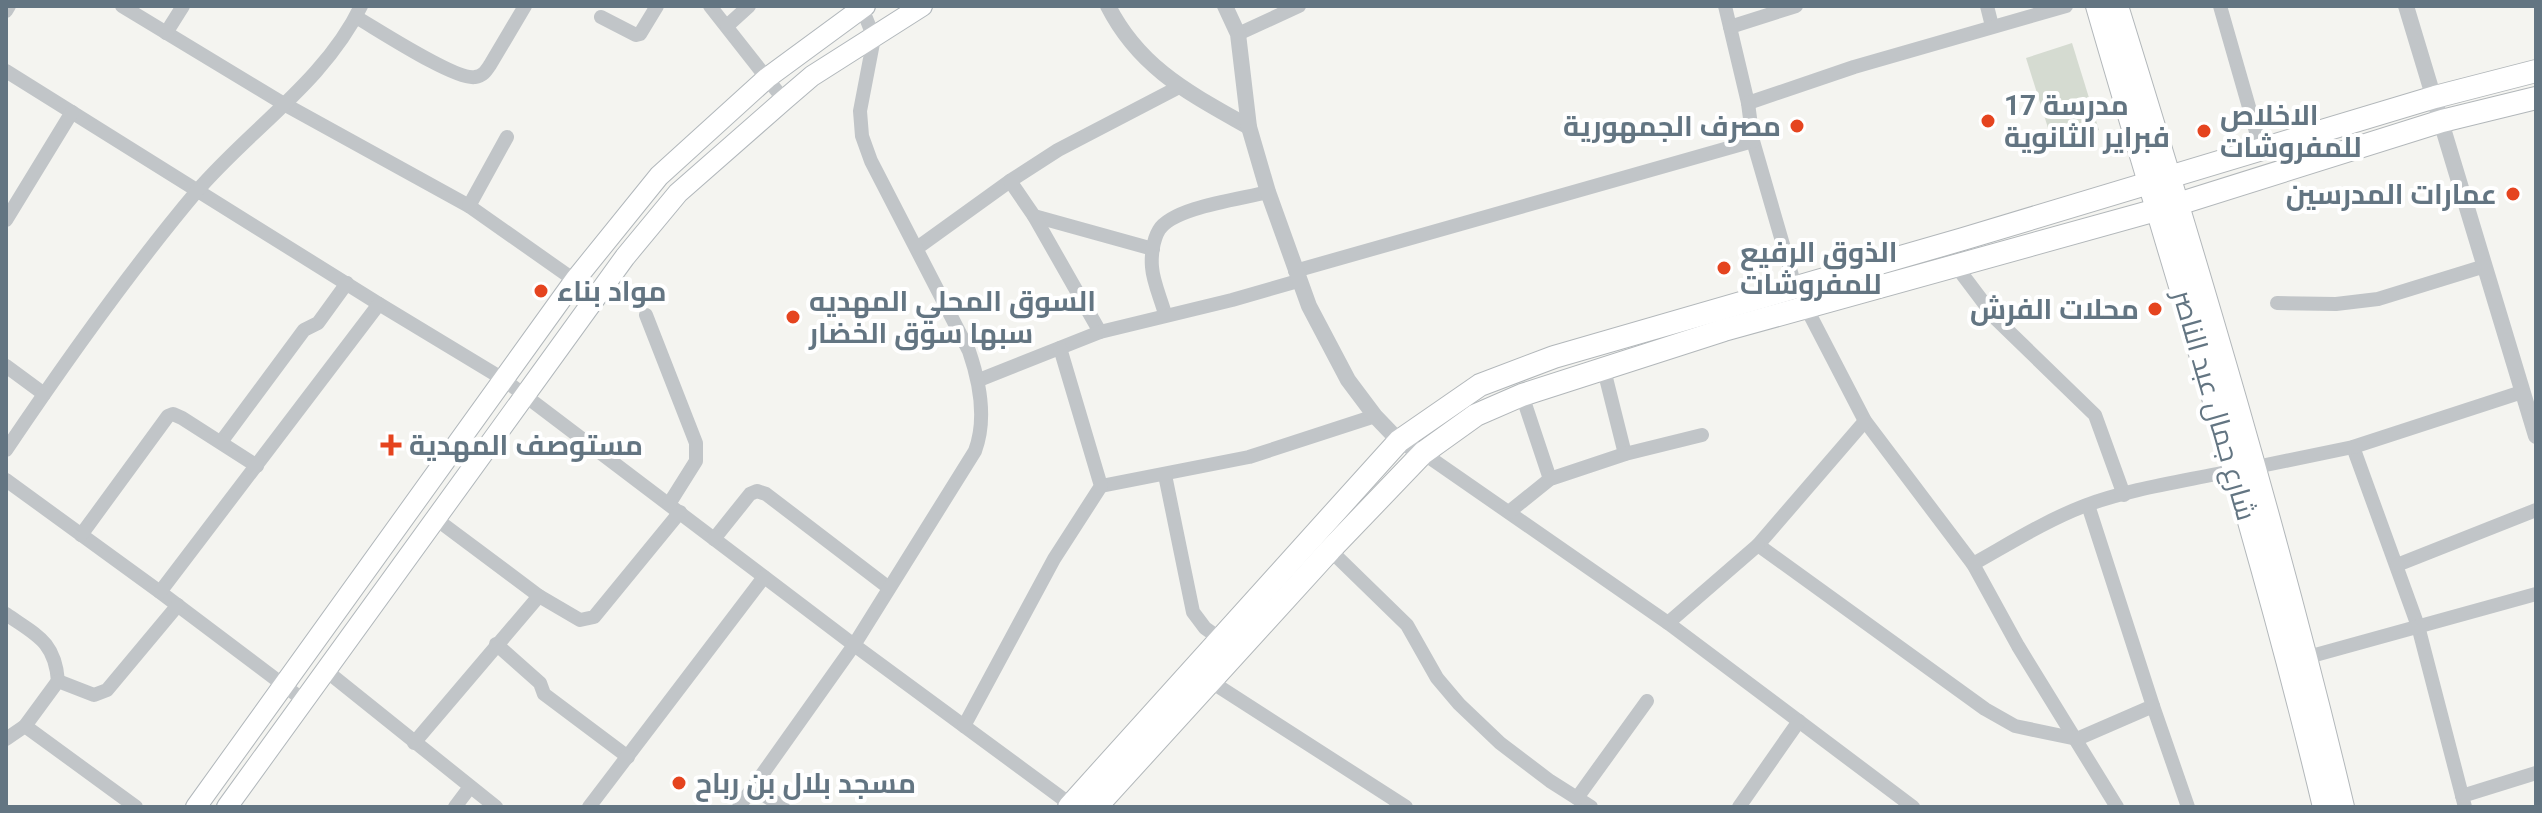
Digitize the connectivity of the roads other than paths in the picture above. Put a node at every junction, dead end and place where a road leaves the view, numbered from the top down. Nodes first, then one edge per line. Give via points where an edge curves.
1 (122, 6) edge
2 (183, 6) edge
3 (525, 6) edge
4 (657, 6) edge
5 (710, 6) edge
6 (749, 6) edge
7 (922, 6) edge
8 (1108, 6) edge
9 (1225, 6) edge
10 (1299, 6) edge
11 (1725, 6) edge
12 (1796, 6) edge
13 (1987, 6) edge
14 (2066, 6) edge
15 (2097, 6) edge
16 (2117, 6) edge
17 (2220, 6) edge
18 (2406, 6) edge
19 (864, 7) edge
20 (359, 11) edge
21 (601, 17) dead end
22 (727, 26) junction
23 (1992, 26) junction
24 (1730, 27) junction
25 (166, 33) junction
26 (1238, 34) junction
27 (874, 38) junction
28 (6, 71) edge
29 (2536, 71) edge
30 (767, 78) junction
31 (1179, 87) junction
32 (2435, 97) junction
33 (2536, 98) edge
34 (784, 100) junction
35 (1748, 103) junction
36 (284, 104) junction
37 (72, 112) junction
38 (2442, 121) junction
39 (1249, 127) junction
40 (507, 137) dead end
41 (1753, 141) junction
42 (2261, 149) junction
43 (2170, 178) junction
44 (1010, 181) junction
45 (2148, 184) junction
46 (198, 190) junction
47 (1268, 192) junction
48 (469, 206) junction
49 (2167, 207) junction
50 (1034, 216) junction
51 (6, 220) edge
52 (917, 248) junction
53 (1153, 249) junction
54 (1956, 266) junction
55 (2485, 266) junction
56 (1296, 276) junction
57 (575, 280) junction
58 (347, 283) junction
59 (1795, 286) junction
60 (597, 296) junction
61 (2277, 303) dead end
62 (379, 304) junction
63 (1804, 308) junction
64 (1165, 314) junction
65 (646, 315) dead end
66 (1100, 332) junction
67 (1060, 348) junction
68 (6, 366) edge
69 (1604, 370) junction
70 (503, 379) junction
71 (979, 380) junction
72 (2522, 392) junction
73 (44, 394) junction
74 (527, 395) junction
75 (1522, 395) junction
76 (1375, 416) junction
77 (1865, 421) junction
78 (1702, 435) dead end
79 (2536, 436) edge
80 (1399, 441) junction
81 (221, 442) junction
82 (2353, 447) junction
83 (6, 450) edge
84 (1423, 453) junction
85 (1625, 454) junction
86 (257, 466) junction
87 (2246, 469) junction
88 (1165, 475) junction
89 (1550, 479) junction
90 (6, 480) edge
91 (1101, 486) junction
92 (2124, 495) junction
93 (2088, 505) junction
94 (674, 508) junction
95 (2536, 510) edge
96 (1509, 512) junction
97 (436, 519) junction
98 (81, 535) junction
99 (714, 539) junction
100 (1758, 545) junction
101 (1330, 550) junction
102 (1973, 564) junction
103 (2397, 565) junction
104 (764, 577) junction
105 (889, 588) junction
106 (160, 592) junction
107 (2536, 594) edge
108 (539, 596) junction
109 (178, 605) junction
110 (6, 614) edge
111 (1668, 623) junction
112 (2418, 626) junction
113 (1219, 638) junction
114 (496, 644) junction
115 (854, 645) junction
116 (2308, 657) junction
117 (324, 669) junction
118 (58, 681) junction
119 (1210, 681) junction
120 (283, 685) junction
121 (302, 699) junction
122 (1647, 701) dead end
123 (2153, 706) junction
124 (1799, 721) junction
125 (25, 726) junction
126 (964, 726) junction
127 (6, 739) edge
128 (2077, 739) junction
129 (414, 743) junction
130 (628, 757) junction
131 (2536, 773) edge
132 (470, 787) junction
133 (753, 788) junction
134 (1577, 798) junction
135 (2464, 801) edge
136 (231, 805) edge
137 (1071, 806) edge
138 (136, 807) edge
139 (196, 807) edge
140 (455, 807) edge
141 (496, 807) edge
142 (589, 807) edge
143 (739, 807) edge
144 (783, 807) edge
145 (1096, 807) edge
146 (1406, 807) edge
147 (1591, 807) edge
148 (1739, 807) edge
149 (1913, 807) edge
150 (2117, 807) edge
151 (2188, 807) edge
152 (2324, 807) edge
153 (2343, 807) edge

1 - 25 street
2 - 25 street
3 - 20 street via 490,65 474,78 454,74
4 - 21 street via 636,35
5 - 22 street
6 - 22 street
7 - 27 main road
8 - 31 street via 1155,70
9 - 26 street
10 - 26 street
11 - 24 street
12 - 24 street
13 - 23 street
14 - 23 street
15 - 45 main road, شارع جمال عبد الناصر
16 - 43 main road, شارع جمال عبد الناصر
17 - 42 street
18 - 32 street
19 - 27 street
19 - 30 main road
20 - 36 street via 323,64
22 - 30 street
23 - 35 street
24 - 35 street
25 - 36 street
26 - 39 street
27 - 34 main road
27 - 52 street via 860,111 862,136
28 - 37 street
29 - 32 main road
30 - 34 street
30 - 57 main road via 659,176
31 - 39 street
31 - 44 street
32 - 38 street
32 - 42 main road
33 - 38 main road
34 - 60 main road via 678,193
35 - 41 street
36 - 46 street
36 - 48 street
37 - 46 street
37 - 51 street
38 - 49 main road
38 - 55 street
39 - 47 street
40 - 48 street
41 - 56 street
41 - 59 street
42 - 43 main road
43 - 45 main road
43 - 49 main road, شارع جمال عبد الناصر
44 - 50 street
44 - 52 street
45 - 49 main road, شارع جمال عبد الناصر
45 - 59 main road
46 - 58 street
46 - 73 street
47 - 53 street via 1169,220
47 - 56 street
48 - 57 street
49 - 54 main road
49 - 87 main road, شارع جمال عبد الناصر
50 - 53 street
50 - 66 street
52 - 71 street
53 - 64 street via 1152,268
54 - 63 main road
54 - 92 street via 1996,319 2095,415
55 - 61 street via 2378,299
55 - 72 street
56 - 64 street via 1232,300
56 - 76 street via 1348,380
57 - 60 street
57 - 70 main road
58 - 62 street
58 - 81 street via 318,323 304,330
59 - 63 street
59 - 80 main road via 1515,370 1480,385
60 - 74 main road
62 - 70 street
62 - 86 street
63 - 69 main road
63 - 77 street
64 - 66 street
65 - 94 street via 696,443 696,461
66 - 67 street
67 - 71 street
67 - 91 street
68 - 73 street
69 - 75 main road
69 - 85 street
70 - 74 street
70 - 120 main road
71 - 105 street via 981,429 975,451
72 - 79 street
72 - 82 street
73 - 83 street
74 - 94 street
74 - 97 main road
75 - 84 main road via 1476,415
75 - 89 street
76 - 80 street
76 - 88 street via 1249,457
77 - 100 street
77 - 102 street
78 - 85 street
80 - 84 street
80 - 113 main road
81 - 86 street
81 - 98 street via 182,418 168,416
82 - 87 street
82 - 103 street
84 - 96 street
84 - 101 main road
85 - 89 street
86 - 106 street
87 - 92 street
87 - 116 main road, شارع جمال عبد الناصر
87 - 152 main road, شارع جمال عبد الناصر
88 - 91 street
88 - 113 street via 1193,612
89 - 96 street
90 - 98 street
91 - 126 street via 1054,559
92 - 93 street
93 - 102 street
93 - 123 street
94 - 99 street
94 - 108 street via 594,617 580,620
95 - 103 street
96 - 111 street
97 - 108 street
97 - 117 main road
98 - 106 street
99 - 104 street
99 - 105 street via 757,491
100 - 111 street
100 - 128 street via 1985,709 2015,726
101 - 119 main road
101 - 134 street via 1407,625 1437,678 1459,704 1500,743
102 - 128 street
103 - 112 street
104 - 115 street
104 - 130 street
105 - 115 street
106 - 109 street
107 - 112 street
108 - 114 street
109 - 118 street via 107,690 94,695
109 - 120 street
110 - 118 street via 48,645
111 - 124 street
112 - 116 street
112 - 135 street
113 - 137 main road
114 - 129 street
114 - 130 street via 540,683 544,694
115 - 126 street
115 - 133 street
116 - 153 main road, شارع جمال عبد الناصر
117 - 121 main road
117 - 129 street
118 - 125 street
119 - 145 main road
119 - 146 street
120 - 121 street
120 - 139 main road
121 - 136 main road
122 - 134 street
123 - 128 street
123 - 151 street
124 - 148 street
124 - 149 street
125 - 127 street
125 - 138 street
126 - 137 street
128 - 150 street
129 - 132 street
130 - 142 street
131 - 135 street
132 - 140 street
132 - 141 street
133 - 143 street
133 - 144 street
134 - 147 street

